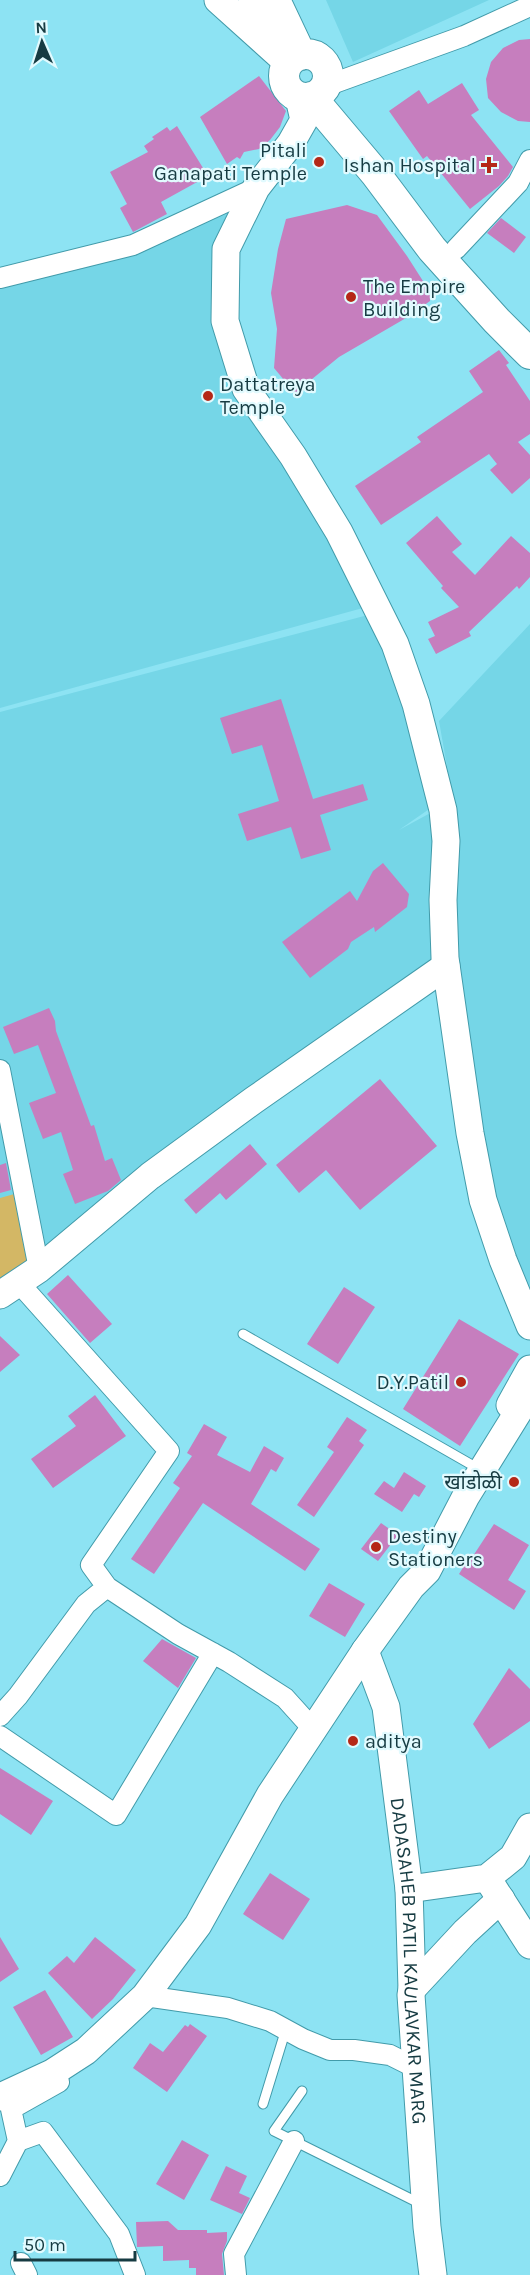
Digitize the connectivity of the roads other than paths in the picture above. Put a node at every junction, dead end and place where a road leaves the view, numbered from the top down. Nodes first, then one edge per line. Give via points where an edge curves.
1 (218, 0) edge
2 (252, 0) edge
3 (275, 0) edge
4 (293, 0) edge
5 (530, 6) edge
6 (299, 57) junction
7 (314, 93) junction
8 (530, 160) edge
9 (256, 188) junction
10 (456, 249) junction
11 (0, 278) edge
12 (530, 330) edge
13 (530, 354) edge
14 (446, 966) junction
15 (0, 1070) edge
16 (19, 1283) edge
17 (530, 1326) edge
18 (243, 1334) dead end
19 (530, 1370) edge
20 (530, 1393) edge
21 (472, 1465) junction
22 (107, 1587) junction
23 (411, 1587) junction
24 (365, 1652) junction
25 (213, 1653) junction
26 (0, 1716) edge
27 (313, 1729) junction
28 (0, 1736) edge
29 (530, 1827) edge
30 (409, 1889) junction
31 (494, 1889) junction
32 (530, 1946) edge
33 (412, 1989) junction
34 (145, 1996) junction
35 (120, 2021) junction
36 (286, 2029) junction
37 (416, 2068) junction
38 (302, 2091) dead end
39 (0, 2097) edge
40 (263, 2104) dead end
41 (18, 2141) junction
42 (294, 2141) junction
43 (0, 2176) edge
44 (426, 2206) junction
45 (135, 2275) edge
46 (236, 2275) edge
47 (433, 2275) edge

1 - 6 street
2 - 6 street
3 - 6 main road
4 - 6 main road
5 - 7 street via 454,40
6 - 7 main road via 316,56 326,67 328,75
7 - 9 street via 291,143
7 - 10 main road via 388,163
7 - 13 main road via 432,249
8 - 10 street via 518,183
9 - 11 street via 133,245
9 - 14 street via 226,249 225,321 246,389 339,532 395,644 416,704 446,833
10 - 12 main road
14 - 16 street via 157,1171
14 - 17 street via 483,1198
15 - 16 street
16 - 22 street via 169,1451 91,1565
18 - 21 lane
19 - 21 street
20 - 23 street via 466,1496 427,1571
21 - 23 street via 408,1570
22 - 25 street
22 - 26 street via 86,1604
23 - 24 street
24 - 27 street
24 - 30 street, DADASAHEB PATIL KAULAVKAR MARG via 386,1707
25 - 27 street via 285,1698
25 - 28 street via 116,1815
27 - 34 street via 270,1795 198,1925
29 - 31 street
30 - 31 street
30 - 33 street, DADASAHEB PATIL KAULAVKAR MARG
31 - 32 street
31 - 33 street via 465,1932
33 - 37 street, DADASAHEB PATIL KAULAVKAR MARG
34 - 35 street
34 - 36 street via 228,2008
35 - 39 street via 86,2051 52,2073
35 - 41 street via 80,2070 11,2109
36 - 37 street via 330,2050 390,2055
36 - 40 lane
37 - 44 street, DADASAHEB PATIL KAULAVKAR MARG
38 - 42 lane via 274,2131
41 - 43 street
41 - 45 street via 43,2132 119,2234
42 - 44 lane
42 - 46 street via 234,2254
44 - 47 street, DADASAHEB PATIL KAULAVKAR MARG

